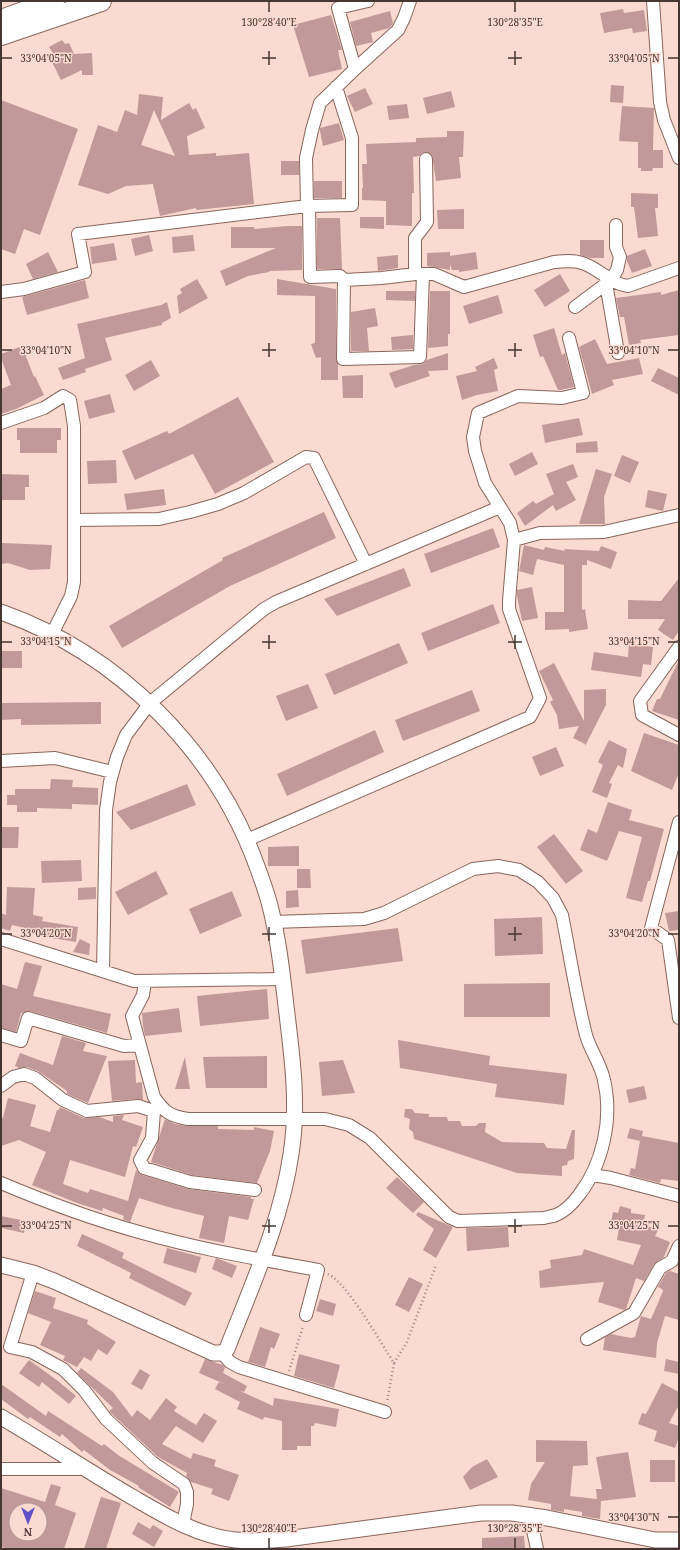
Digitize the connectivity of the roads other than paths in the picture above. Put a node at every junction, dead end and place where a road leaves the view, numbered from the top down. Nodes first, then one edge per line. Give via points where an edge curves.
1 (54, 1) edge
2 (101, 1) edge
3 (368, 1) edge
4 (410, 1) edge
5 (653, 1) edge
6 (1, 20) edge
7 (1, 35) edge
8 (355, 69) junction
9 (336, 88) junction
10 (679, 158) edge
11 (426, 159) dead end
12 (308, 206) junction
13 (616, 225) dead end
14 (679, 268) edge
15 (419, 274) junction
16 (344, 280) junction
17 (608, 282) junction
18 (1, 292) edge
19 (575, 307) dead end
20 (569, 338) dead end
21 (618, 353) dead end
22 (1, 423) edge
23 (500, 507) junction
24 (679, 515) edge
25 (74, 520) junction
26 (514, 540) junction
27 (366, 564) junction
28 (1, 612) edge
29 (52, 634) junction
30 (679, 647) edge
31 (150, 704) junction
32 (679, 735) edge
33 (1, 761) edge
34 (112, 772) junction
35 (679, 822) edge
36 (247, 840) junction
37 (273, 922) junction
38 (1, 939) edge
39 (103, 971) junction
40 (282, 979) junction
41 (145, 981) junction
42 (679, 1018) edge
43 (1, 1035) edge
44 (140, 1045) junction
45 (1, 1086) edge
46 (157, 1108) junction
47 (294, 1119) junction
48 (592, 1175) junction
49 (1, 1183) edge
50 (255, 1190) dead end
51 (679, 1196) edge
52 (679, 1246) edge
53 (263, 1260) junction
54 (1, 1265) edge
55 (33, 1273) junction
56 (306, 1315) road end
57 (587, 1339) dead end
58 (5, 1347) edge
59 (222, 1354) junction
60 (385, 1412) road end
61 (1, 1417) edge
62 (1, 1469) edge
63 (85, 1469) junction
64 (530, 1516) junction
65 (183, 1524) junction
66 (679, 1540) edge
67 (537, 1549) edge

1 - 6 main road
2 - 7 main road
3 - 8 street via 338,8
4 - 8 street via 398,30
5 - 10 street via 660,102
8 - 9 street
9 - 12 street via 320,103 312,130 306,158
9 - 12 street via 352,138 352,205
11 - 15 street via 428,222 415,238
12 - 16 street via 310,277 340,276
12 - 18 street via 78,234 85,272
13 - 17 street via 616,246 620,257 617,270
14 - 17 street via 628,286
15 - 16 street
15 - 16 street via 420,357 344,359
15 - 17 street via 434,274 464,287 568,260 584,263
17 - 19 street
17 - 21 street
20 - 23 street via 583,392 562,398 518,396 478,413 473,438 475,451 485,483
22 - 25 street via 44,408 64,396 70,400 74,426
23 - 26 street via 510,523
23 - 27 street
24 - 26 street via 604,532 540,533
25 - 27 street via 159,519 190,512 218,504 244,492 306,457 314,458
25 - 29 street via 74,582 71,596
26 - 36 street via 509,609 540,698 530,717
27 - 31 street via 264,609
28 - 29 street
29 - 31 street via 114,672
30 - 32 street via 640,701 642,715
31 - 34 street via 126,735
31 - 36 street via 186,742 210,774
33 - 34 street via 55,758
34 - 39 street via 106,810
35 - 42 street via 650,928 668,940
36 - 37 street via 269,901
37 - 40 street
37 - 48 street via 364,919 384,913 473,869 498,866 519,870 538,882 553,898 562,915 586,1036 604,1078 607,1097 606,1130
38 - 39 street
39 - 41 street via 134,981
40 - 41 street
40 - 47 street via 294,1075
41 - 44 street via 143,995 132,1016
43 - 44 street via 21,1041 28,1018 124,1046
44 - 46 street
45 - 46 street via 13,1077 24,1074 35,1078 63,1100 87,1111 138,1106
46 - 47 street via 188,1119
46 - 50 street via 152,1138 140,1160 144,1168 190,1182
47 - 48 street via 325,1119 349,1125 370,1138 449,1217 458,1221 544,1218 557,1215 571,1206
47 - 53 street via 292,1154 285,1189
48 - 51 street
49 - 53 street via 49,1203 139,1232
52 - 57 street via 672,1261 660,1268 634,1313
53 - 56 street via 318,1270
53 - 59 street via 227,1349
54 - 55 street
55 - 58 street
55 - 59 street via 213,1353
58 - 65 street via 32,1352 63,1369 84,1390 106,1419 153,1462 184,1484 187,1504
59 - 60 street via 239,1367
61 - 63 street
62 - 63 street
63 - 65 street
64 - 65 street via 481,1513 254,1541 221,1537
64 - 66 street via 655,1540
64 - 67 street

